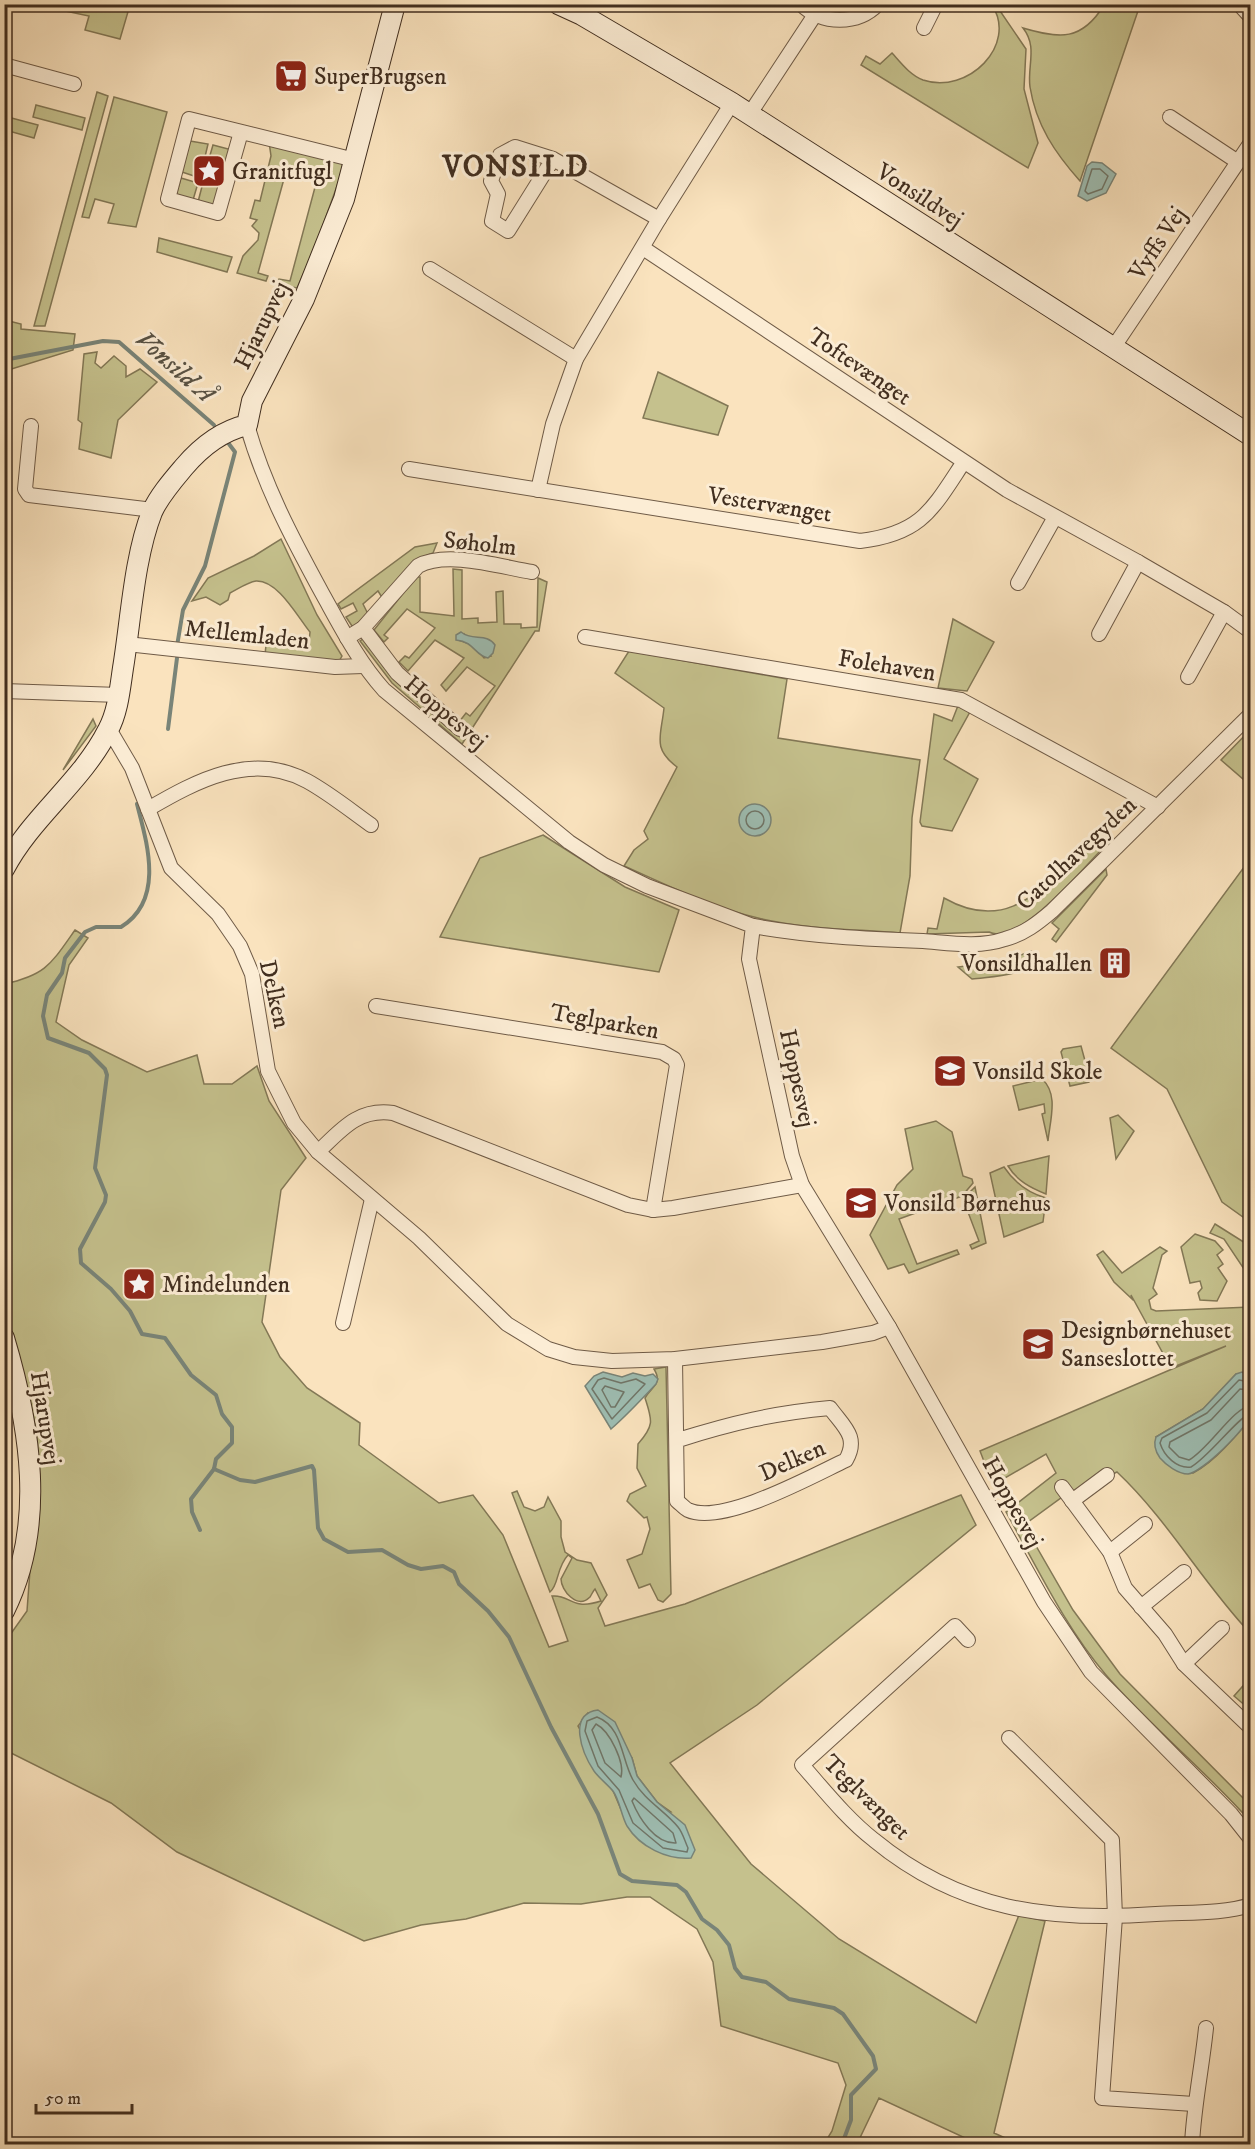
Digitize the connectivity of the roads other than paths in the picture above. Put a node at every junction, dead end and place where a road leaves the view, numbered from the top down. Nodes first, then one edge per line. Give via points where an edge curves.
1 (395, 4) edge
2 (558, 4) edge
3 (801, 4) edge
4 (878, 4) edge
5 (932, 4) edge
6 (1239, 4) edge
7 (819, 10) edge
8 (1251, 16) edge
9 (924, 28) dead end
10 (4, 65) edge
11 (74, 84) dead end
12 (732, 104) junction
13 (749, 115) junction
14 (1170, 117) dead end
15 (241, 132) junction
16 (1251, 144) edge
17 (553, 159) junction
18 (356, 160) junction
19 (1238, 162) junction
20 (659, 219) junction
21 (643, 248) junction
22 (430, 269) dead end
23 (1113, 348) junction
24 (576, 359) junction
25 (247, 425) junction
26 (31, 426) dead end
27 (1251, 435) edge
28 (963, 463) junction
29 (409, 469) dead end
30 (538, 490) junction
31 (153, 510) junction
32 (1055, 517) junction
33 (1138, 562) junction
34 (532, 572) dead end
35 (1018, 583) dead end
36 (1224, 612) junction
37 (363, 628) junction
38 (1251, 631) edge
39 (1099, 634) dead end
40 (585, 637) dead end
41 (347, 638) junction
42 (127, 644) junction
43 (363, 666) junction
44 (1188, 677) dead end
45 (4, 691) edge
46 (119, 695) junction
47 (1251, 715) edge
48 (109, 729) junction
49 (460, 729) dead end
50 (1158, 807) junction
51 (148, 809) junction
52 (371, 825) dead end
53 (4, 869) edge
54 (753, 926) junction
55 (376, 1006) dead end
56 (318, 1152) junction
57 (802, 1185) junction
58 (372, 1198) junction
59 (653, 1209) junction
60 (343, 1323) dead end
61 (889, 1327) junction
62 (4, 1338) edge
63 (675, 1359) junction
64 (678, 1440) junction
65 (1107, 1475) dead end
66 (1062, 1487) dead end
67 (1072, 1501) junction
68 (1145, 1524) dead end
69 (1110, 1552) junction
70 (1184, 1572) dead end
71 (1141, 1607) junction
72 (4, 1611) edge
73 (1222, 1628) dead end
74 (968, 1640) dead end
75 (1184, 1664) junction
76 (1248, 1720) edge
77 (1009, 1738) dead end
78 (1251, 1838) edge
79 (1251, 1905) edge
80 (1115, 1917) junction
81 (1206, 2028) dead end
82 (1194, 2104) junction
83 (1192, 2145) edge

1 - 18 street, Hjarupvej
2 - 12 street, Vonsildvej
3 - 7 street
4 - 7 street via 858,18 844,20
5 - 9 street via 934,8
6 - 8 street
7 - 13 street
10 - 11 street
12 - 13 street, Vonsildvej
12 - 20 street
13 - 23 street, Vonsildvej
14 - 19 street
15 - 15 street via 189,119 168,199 218,213
15 - 18 street
16 - 19 street, Vyffs Vej
17 - 17 street via 515,147 500,155 491,181 498,194 492,221 508,231
17 - 20 street
18 - 25 street, Hjarupvej via 325,249 252,401
19 - 23 street, Vyffs Vej
20 - 21 street
21 - 24 street
21 - 28 street, Toftevænget
22 - 24 street
23 - 27 street, Vonsildvej
24 - 30 street via 553,424
25 - 31 street via 228,431 202,448 175,477
25 - 41 street, Hoppesvej via 259,467 286,527
26 - 31 street via 25,489 29,495
28 - 30 street, Vestervænget via 938,501 917,523 889,537 860,541
28 - 32 street, Toftevænget
29 - 30 street, Vestervænget
31 - 42 street via 145,535
32 - 33 street, Toftevænget
32 - 35 street
33 - 36 street, Toftevænget
33 - 39 street
34 - 37 street, Søholm via 447,559 428,561 418,566
36 - 38 street, Toftevænget
36 - 44 street
37 - 41 street, Søholm
37 - 49 street via 397,673
40 - 50 street, Folehaven via 961,700
41 - 43 street, Hoppesvej
42 - 43 street, Mellemladen via 335,667
42 - 46 street
43 - 54 street, Hoppesvej via 384,690 569,842 647,886
45 - 46 street
46 - 48 street
47 - 50 street, Catolhavegyden
48 - 51 street, Delken via 132,768
48 - 53 street via 91,758 23,838
50 - 54 street, Catolhavegyden via 1052,911 1032,928 1006,939 984,944 799,935
51 - 52 street via 204,778 253,769 306,780
51 - 56 street, Delken via 171,868 218,914 240,946 252,974 268,1071 294,1123
54 - 57 street, Hoppesvej via 749,959 792,1156
55 - 59 street, Teglparken via 662,1052 674,1059 677,1065
56 - 58 street, Delken
56 - 59 street via 356,1117 379,1111 393,1113 628,1205
57 - 59 street
57 - 61 street, Hoppesvej
58 - 60 street
58 - 63 street, Delken via 507,1324 548,1349 574,1357 612,1361
61 - 63 street, Delken via 822,1342
61 - 78 street, Hoppesvej via 1044,1602 1090,1672
62 - 72 street, Hjarupvej via 24,1408 30,1475 22,1564
63 - 64 street, Delken
64 - 64 street, Delken via 677,1501 687,1510 705,1513 733,1510 846,1461 853,1448 851,1436 830,1408 776,1413
65 - 67 street
66 - 67 street
67 - 69 street
68 - 69 street
69 - 71 street via 1125,1588
70 - 71 street
71 - 75 street
73 - 75 street
74 - 80 street, Teglvænget via 955,1626 802,1765 873,1839 931,1879 996,1905 1030,1913
75 - 76 street
77 - 80 street via 1112,1840
79 - 80 street, Teglvænget
80 - 82 street via 1102,2098
81 - 82 street
82 - 83 street

